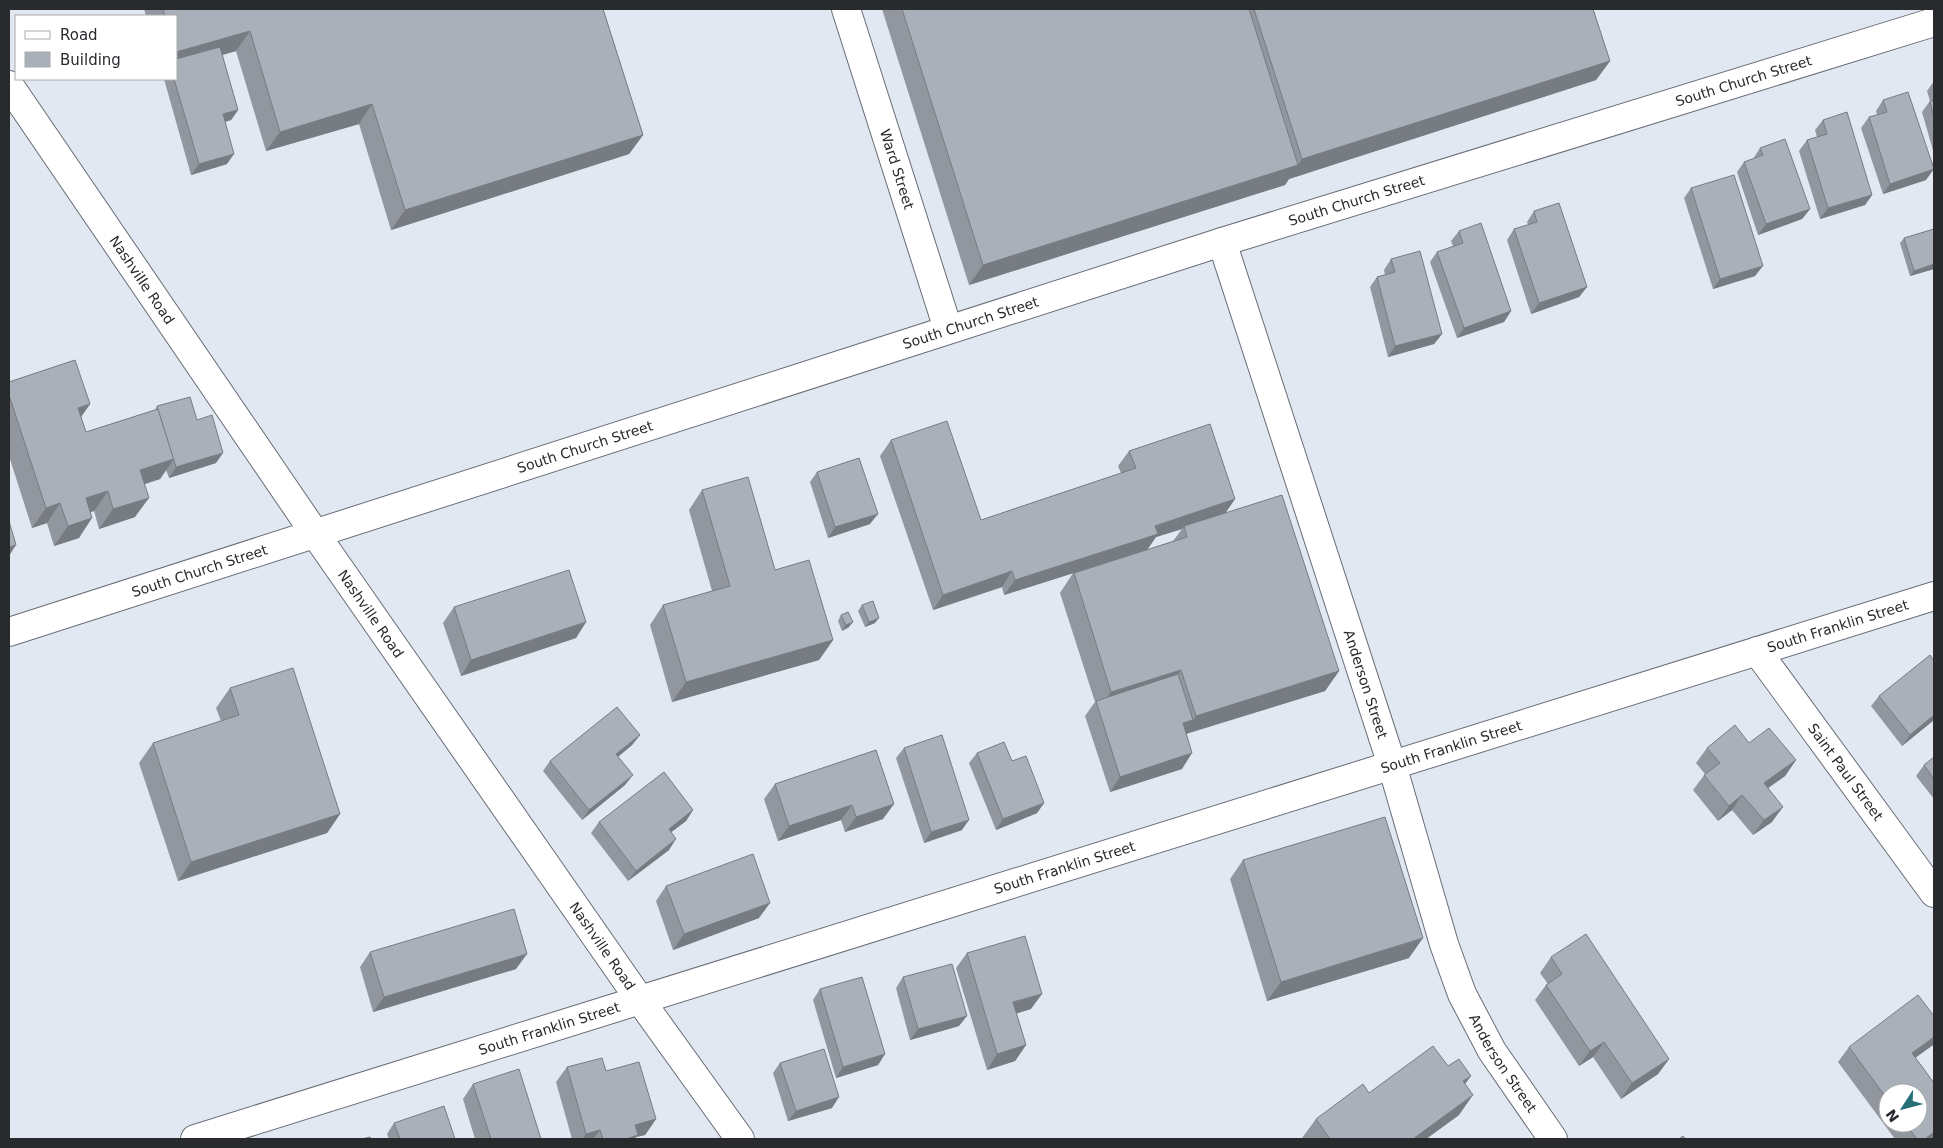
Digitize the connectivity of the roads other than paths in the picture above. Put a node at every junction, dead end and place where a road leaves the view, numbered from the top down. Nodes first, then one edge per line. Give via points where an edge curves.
1 (846, 9) edge
2 (1934, 22) edge
3 (9, 85) edge
4 (1222, 242) junction
5 (948, 329) junction
6 (316, 535) junction
7 (1934, 596) edge
8 (9, 632) edge
9 (1757, 652) junction
10 (1392, 765) junction
11 (1934, 894) edge
12 (640, 1000) junction
13 (195, 1139) edge
14 (740, 1139) edge
15 (1553, 1139) edge

1 - 5 street, Ward Street
2 - 4 street, South Church Street
3 - 6 street, Nashville Road
4 - 5 street, South Church Street
4 - 10 street, Anderson Street
5 - 6 street, South Church Street
6 - 8 street, South Church Street
6 - 12 street, Nashville Road
7 - 9 street, South Franklin Street
9 - 10 street, South Franklin Street
9 - 11 street, Saint Paul Street
10 - 12 street, South Franklin Street
10 - 15 street, Anderson Street via 1444,944 1462,994 1492,1051
12 - 13 street, South Franklin Street
12 - 14 street, Nashville Road

